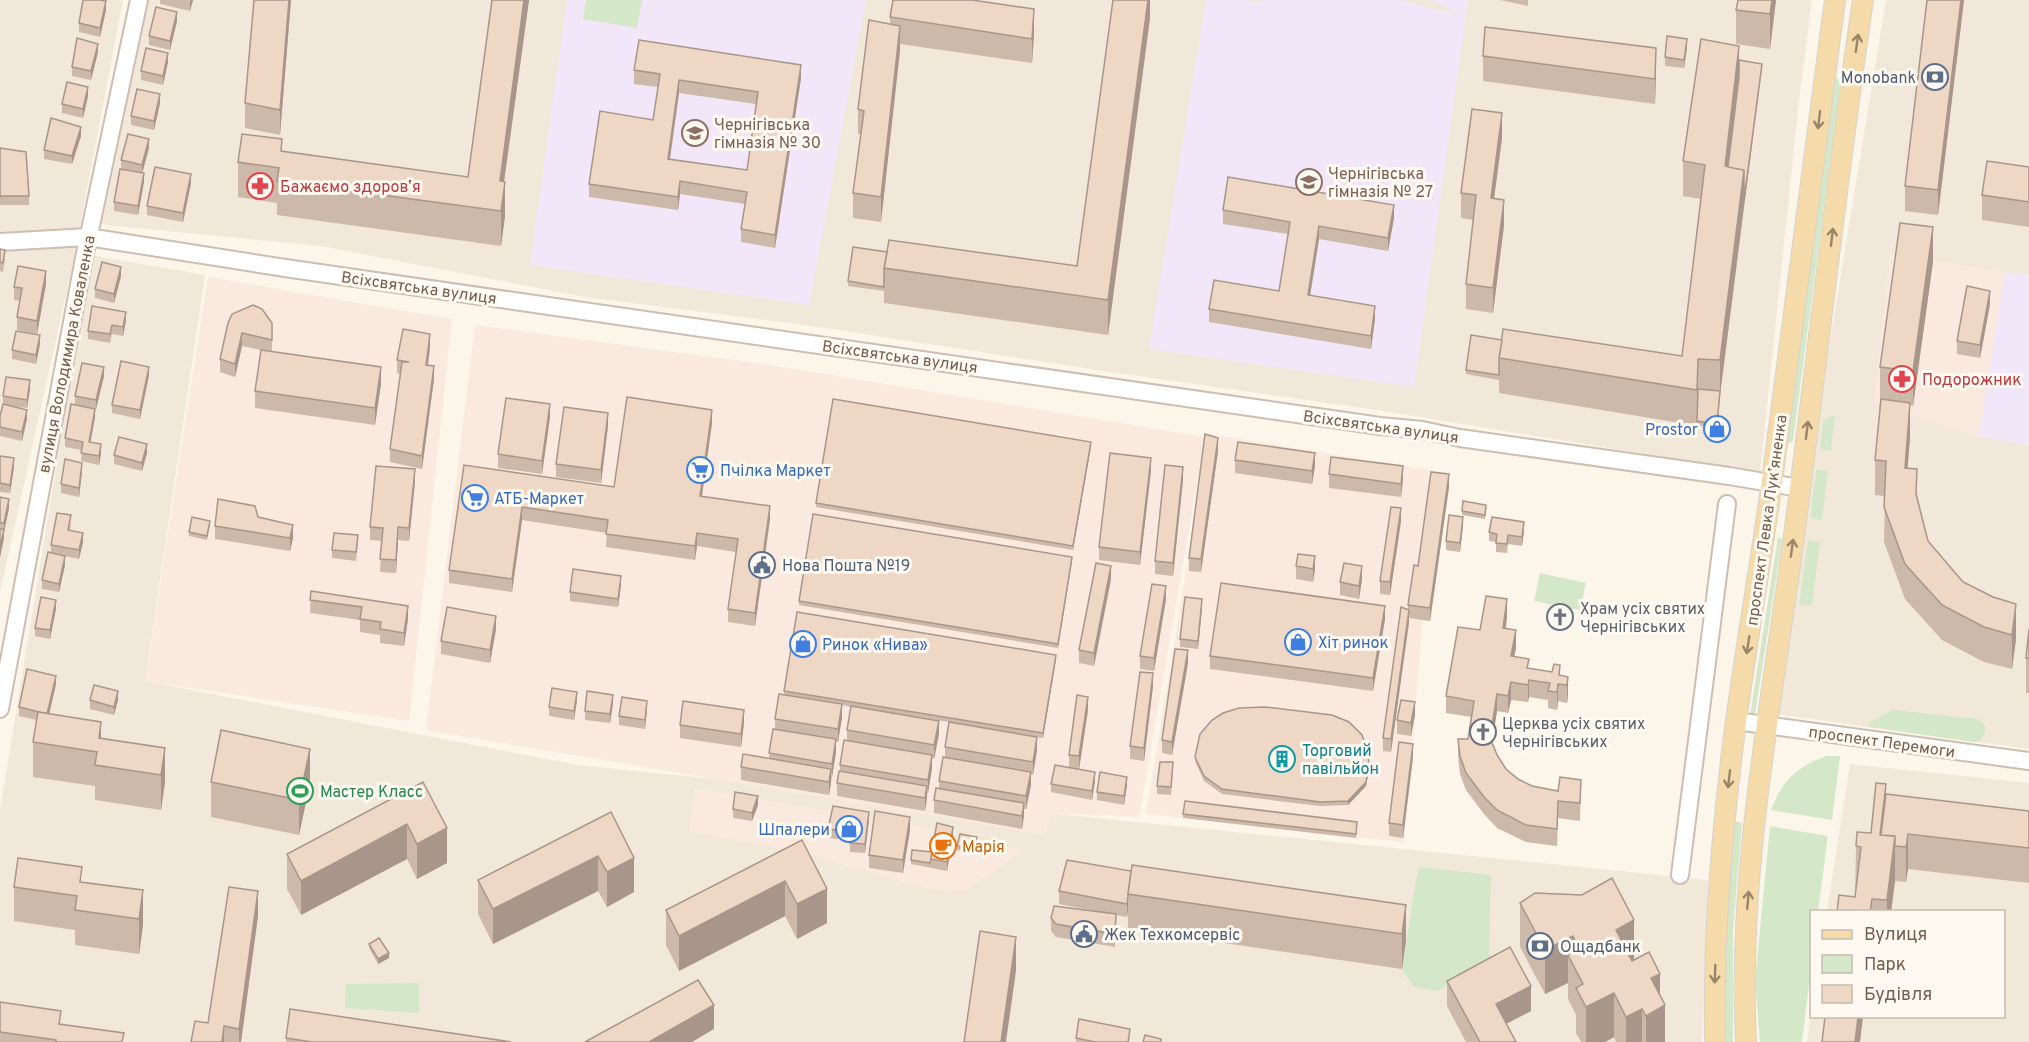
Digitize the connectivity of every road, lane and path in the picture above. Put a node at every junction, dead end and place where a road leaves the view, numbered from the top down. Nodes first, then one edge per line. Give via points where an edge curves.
1 (139, 0) edge
2 (1835, 0) edge
3 (1863, 0) edge
4 (88, 237) junction
5 (0, 242) edge
6 (1772, 483) junction
7 (1800, 488) junction
8 (1727, 504) dead end
9 (0, 709) edge
10 (1736, 721) junction
11 (1767, 725) junction
12 (2029, 761) edge
13 (1680, 875) dead end
14 (1715, 1042) edge
15 (1746, 1042) edge

1 - 4 street, вулиця Володимира Коваленка
2 -> 6 main road, проспект Левка Лукʼяненка
7 -> 3 main road, проспект Левка Лукʼяненка
4 - 5 street, Всіхсвятська вулиця
4 - 6 street, Всіхсвятська вулиця
4 - 9 street, вулиця Володимира Коваленка
6 - 7 street, Всіхсвятська вулиця
6 -> 10 main road, проспект Левка Лукʼяненка
11 -> 7 main road, проспект Левка Лукʼяненка
8 - 13 street via 1692,723
10 - 11 street, проспект Перемоги
10 -> 14 main road, проспект Левка Лукʼяненка via 1719,891
11 - 12 street, проспект Перемоги
15 -> 11 main road, проспект Левка Лукʼяненка via 1747,905

